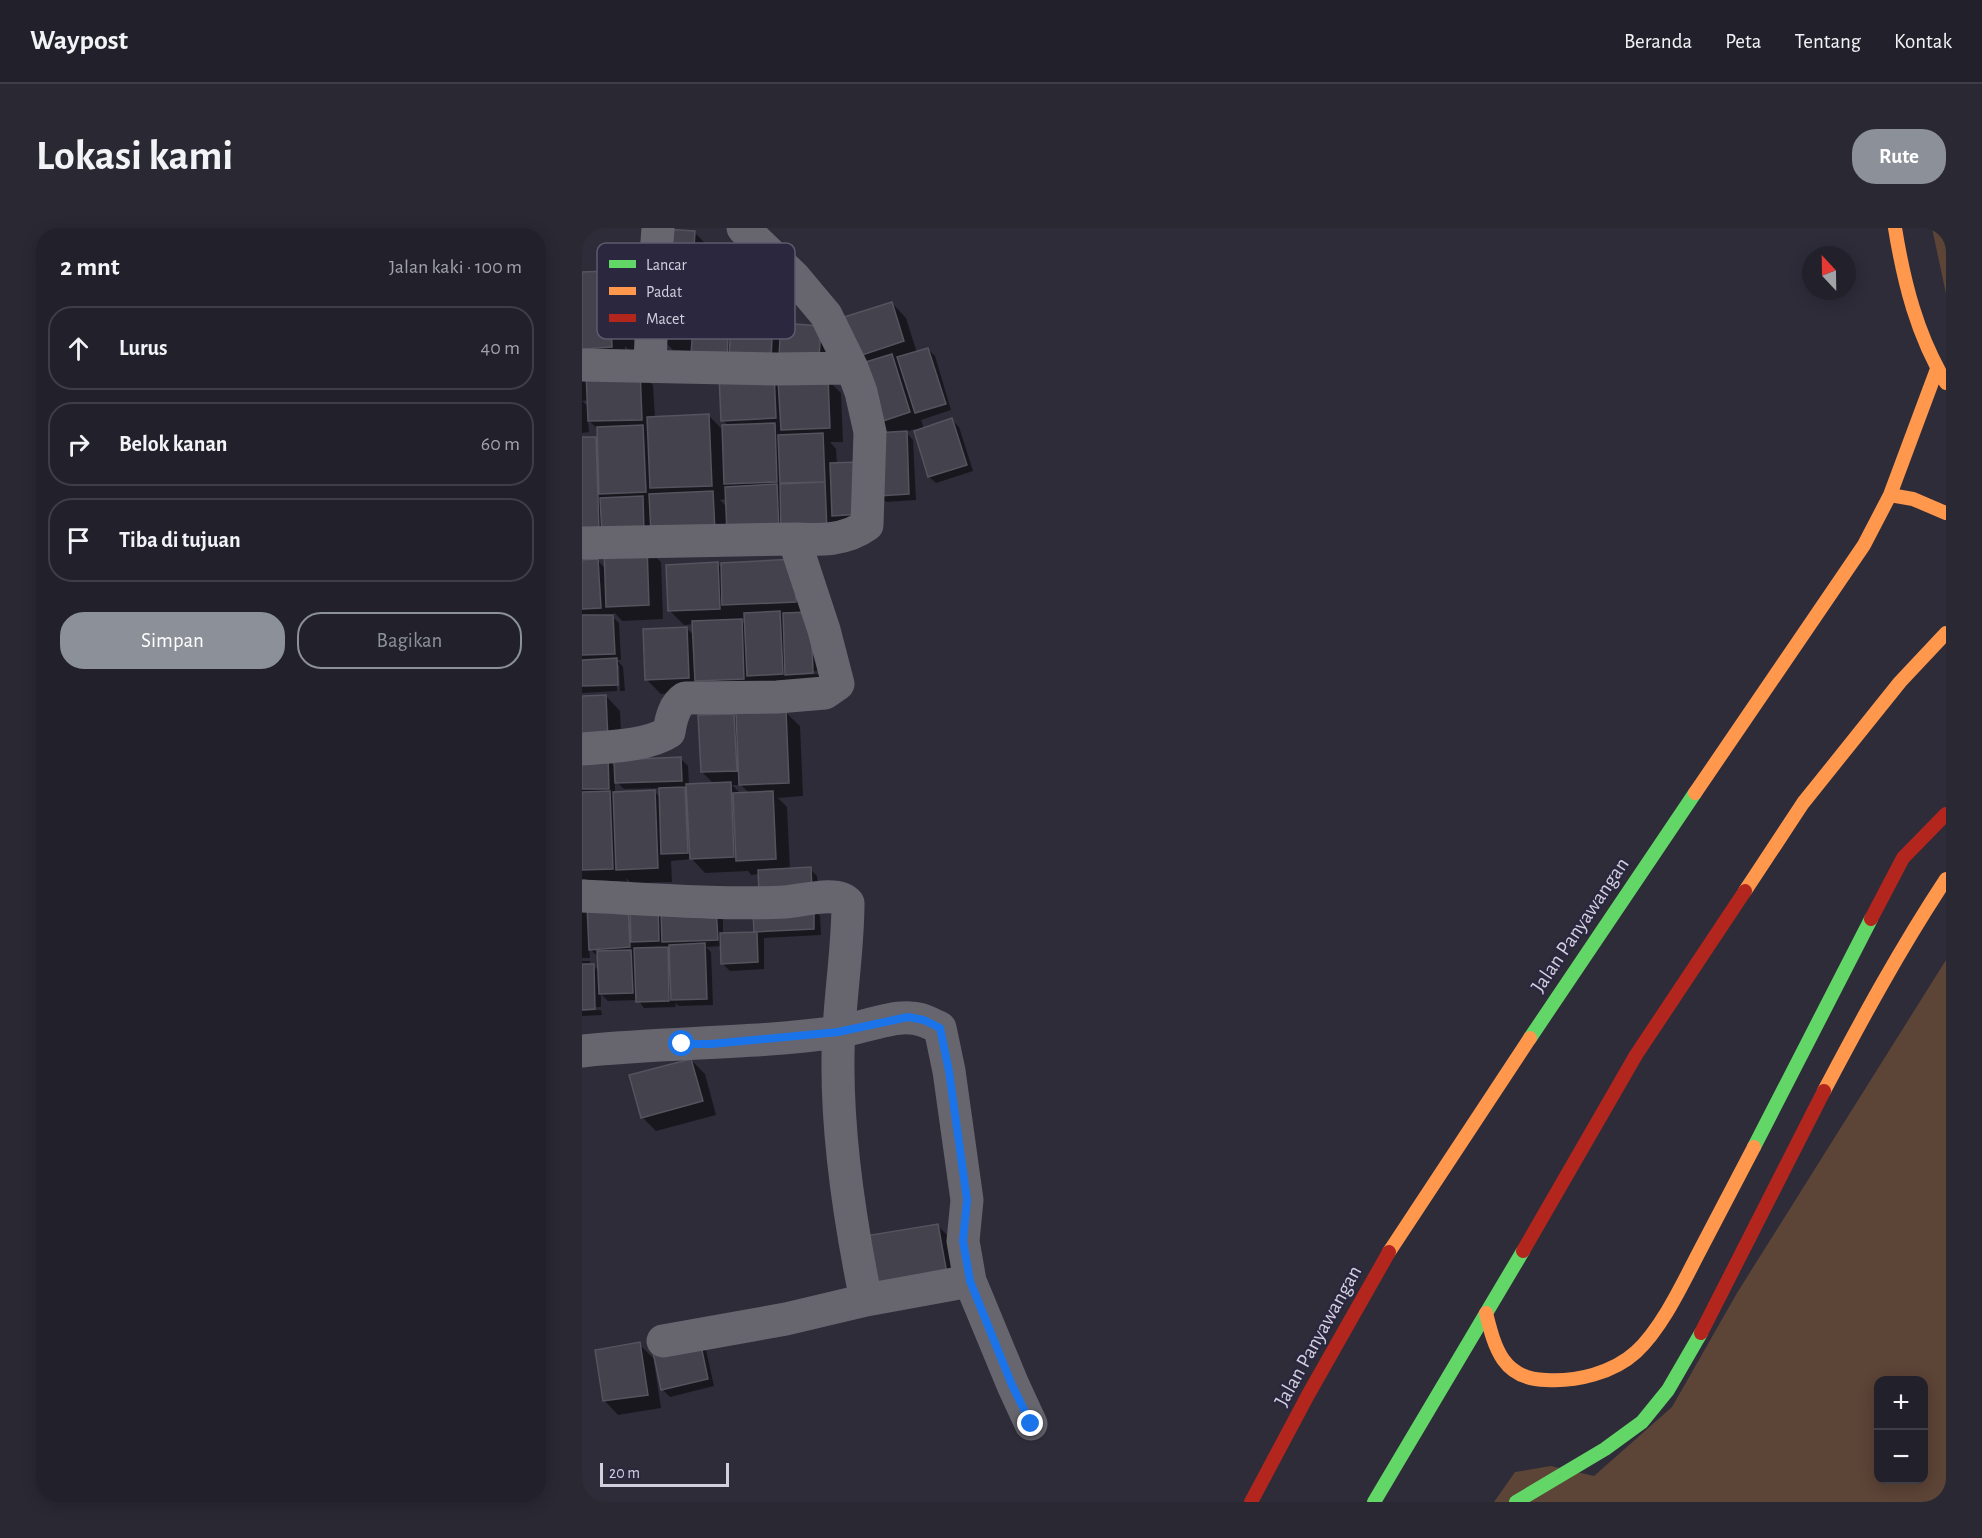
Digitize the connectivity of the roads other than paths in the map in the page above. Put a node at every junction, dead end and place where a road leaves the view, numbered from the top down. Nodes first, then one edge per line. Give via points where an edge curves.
1 (658, 228) edge
2 (743, 228) edge
3 (1895, 228) edge
4 (657, 243) edge
5 (759, 243) edge
6 (795, 278) edge
7 (651, 339) edge
8 (582, 365) edge
9 (650, 366) junction
10 (852, 368) junction
11 (1937, 369) junction
12 (1946, 383) edge
13 (1890, 495) junction
14 (1946, 513) edge
15 (794, 539) junction
16 (582, 543) edge
17 (1946, 633) edge
18 (582, 749) edge
19 (1946, 814) edge
20 (1946, 879) edge
21 (582, 896) edge
22 (838, 1032) junction
23 (582, 1051) edge
24 (970, 1281) junction
25 (866, 1300) junction
26 (1486, 1313) junction
27 (663, 1341) dead end
28 (1031, 1424) dead end
29 (1251, 1502) edge
30 (1374, 1502) edge
31 (1516, 1502) edge

1 - 4 street
2 - 5 street
3 - 11 main road via 1912,309
6 - 10 street via 826,315
7 - 9 street
8 - 9 street
9 - 10 street
10 - 15 street via 870,432 867,525 831,540
11 - 12 main road
11 - 13 main road, Jalan Panyawangan
13 - 14 main road via 1913,499
13 - 29 main road, Jalan Panyawangan via 1864,545 1644,866 1395,1242
15 - 16 street
15 - 18 street via 838,684 825,693 685,698 671,718 669,732 661,737
17 - 26 main road via 1900,682 1803,803 1636,1055
19 - 26 main road via 1903,858 1675,1299 1635,1352 1606,1371 1571,1380 1537,1381 1511,1370 1501,1358
20 - 31 main road via 1913,928 1863,1017 1668,1390 1642,1422
21 - 22 street via 748,904 842,897 848,903 848,934
22 - 23 street
22 - 24 street via 908,1017 940,1028 967,1200 963,1241
22 - 25 street via 840,1132
24 - 25 street
24 - 28 street
25 - 27 street
26 - 30 main road

